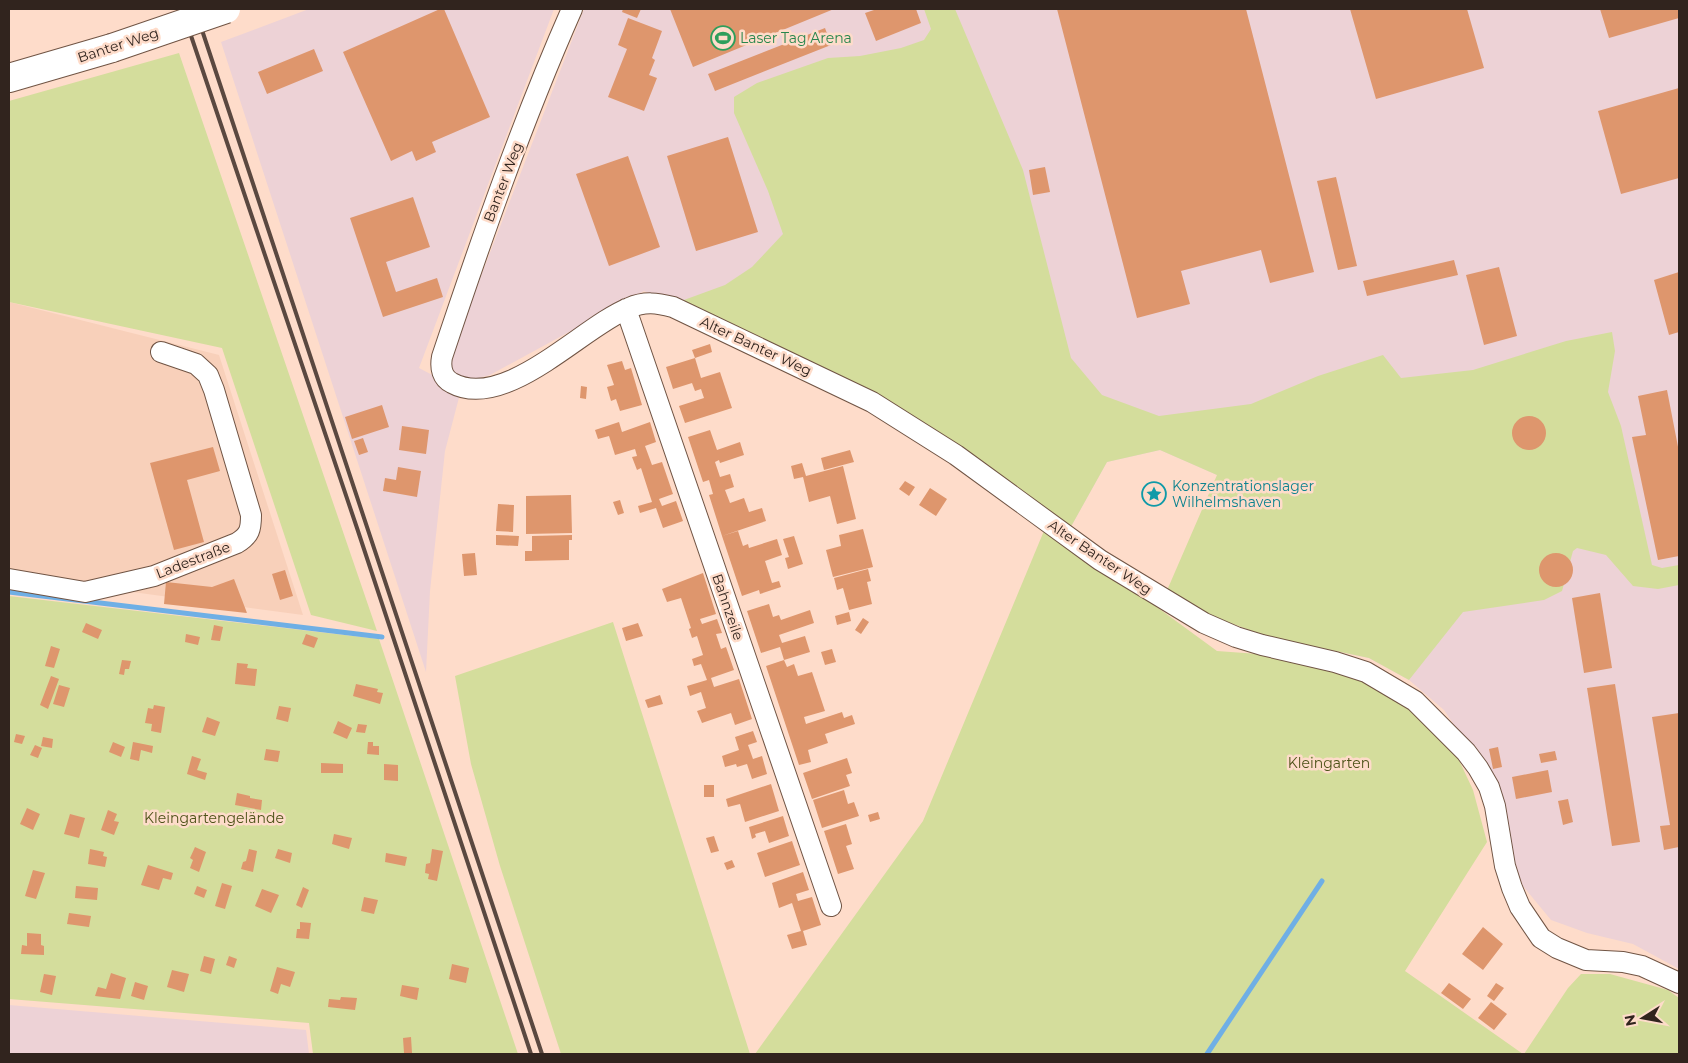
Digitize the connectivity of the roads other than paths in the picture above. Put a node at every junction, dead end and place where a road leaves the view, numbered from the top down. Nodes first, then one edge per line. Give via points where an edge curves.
1 (226, 9) edge
2 (572, 9) edge
3 (9, 78) edge
4 (626, 309) junction
5 (161, 352) dead end
6 (442, 357) joint
7 (9, 579) edge
8 (831, 906) dead end
9 (1679, 982) edge

1 - 3 street, Banter Weg, bridge via 112,48
2 - 6 street, Banter Weg via 549,60 477,251
4 - 6 street, Alter Banter Weg via 546,362 497,385 471,390 448,381 440,366
4 - 8 street, Bahnzeile
4 - 9 street, Alter Banter Weg via 648,302 674,307 872,402 956,455 1100,560 1204,623 1262,645 1366,672 1415,701 1466,752 1489,787 1512,888 1520,907 1541,938 1586,960 1642,966
5 - 7 street, Ladestraße via 196,364 208,375 251,514 248,534 237,543 154,576 85,592

